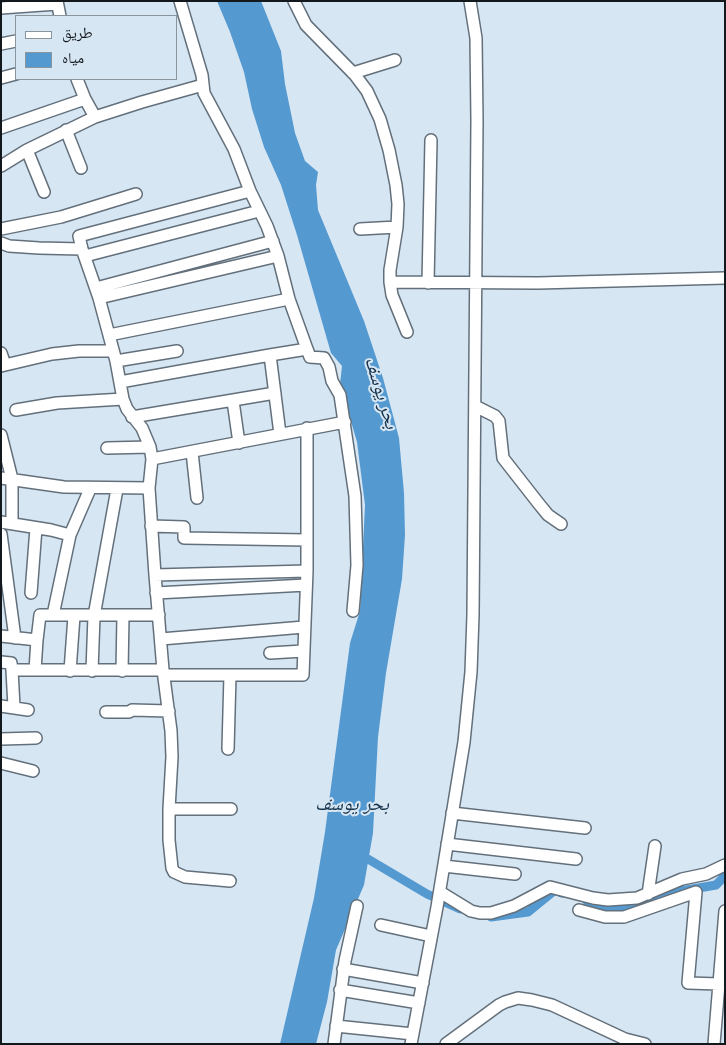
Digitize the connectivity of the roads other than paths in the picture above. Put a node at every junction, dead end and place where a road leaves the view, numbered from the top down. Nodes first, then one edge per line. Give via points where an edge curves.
1 (180, 1) edge
2 (294, 1) edge
3 (470, 1) edge
4 (57, 2) edge
5 (1, 8) edge
6 (60, 15) edge
7 (188, 25) junction
8 (178, 28) edge
9 (15, 41) edge
10 (1, 44) edge
11 (395, 60) dead end
12 (354, 73) junction
13 (15, 74) edge
14 (1, 78) edge
15 (77, 80) edge
16 (203, 85) junction
17 (84, 99) junction
18 (95, 118) junction
19 (1, 128) edge
20 (66, 130) junction
21 (431, 140) dead end
22 (27, 150) junction
23 (1, 166) edge
24 (81, 168) dead end
25 (44, 192) dead end
26 (250, 192) junction
27 (136, 194) dead end
28 (260, 211) junction
29 (397, 227) junction
30 (1, 229) edge
31 (360, 229) dead end
32 (273, 241) junction
33 (1, 243) edge
34 (83, 252) junction
35 (278, 256) junction
36 (725, 278) edge
37 (390, 282) junction
38 (428, 283) junction
39 (476, 284) junction
40 (98, 293) junction
41 (289, 298) junction
42 (407, 332) dead end
43 (109, 335) junction
44 (307, 349) junction
45 (177, 351) dead end
46 (1, 353) edge
47 (270, 355) junction
48 (115, 356) junction
49 (3, 366) edge
50 (120, 382) junction
51 (275, 393) junction
52 (123, 399) junction
53 (233, 401) junction
54 (475, 406) junction
55 (16, 410) dead end
56 (132, 417) junction
57 (344, 422) junction
58 (307, 428) junction
59 (280, 434) junction
60 (1, 435) edge
61 (239, 443) junction
62 (150, 447) junction
63 (107, 448) dead end
64 (192, 452) junction
65 (152, 460) junction
66 (7, 478) edge
67 (149, 488) junction
68 (90, 489) junction
69 (117, 489) junction
70 (197, 498) dead end
71 (6, 522) edge
72 (561, 524) dead end
73 (151, 526) junction
74 (36, 528) junction
75 (1, 534) edge
76 (70, 535) junction
77 (307, 540) junction
78 (307, 572) junction
79 (155, 575) junction
80 (306, 585) junction
81 (156, 592) junction
82 (31, 593) dead end
83 (353, 611) dead end
84 (53, 615) junction
85 (159, 615) junction
86 (74, 616) junction
87 (94, 616) junction
88 (123, 616) junction
89 (304, 627) junction
90 (1, 636) edge
91 (15, 638) junction
92 (161, 639) junction
93 (37, 640) junction
94 (302, 651) junction
95 (270, 653) dead end
96 (1, 662) edge
97 (12, 670) junction
98 (35, 670) junction
99 (70, 671) junction
100 (92, 671) junction
101 (122, 671) junction
102 (164, 673) junction
103 (230, 675) junction
104 (1, 706) edge
105 (14, 707) junction
106 (28, 710) dead end
107 (169, 711) junction
108 (106, 712) dead end
109 (36, 738) dead end
110 (1, 739) edge
111 (228, 749) dead end
112 (1, 763) edge
113 (33, 771) dead end
114 (169, 809) junction
115 (231, 809) dead end
116 (452, 813) junction
117 (585, 828) dead end
118 (447, 844) junction
119 (655, 846) dead end
120 (576, 859) dead end
121 (725, 864) edge
122 (444, 866) junction
123 (515, 874) dead end
124 (230, 881) dead end
125 (439, 893) junction
126 (648, 894) junction
127 (358, 906) dead end
128 (579, 910) dead end
129 (725, 911) edge
130 (381, 925) dead end
131 (431, 936) junction
132 (343, 969) junction
133 (423, 983) junction
134 (719, 984) junction
135 (340, 990) junction
136 (419, 1003) junction
137 (336, 1026) junction
138 (412, 1039) edge
139 (334, 1044) edge
140 (446, 1044) edge
141 (645, 1044) edge
142 (714, 1044) edge

1 - 7 street
2 - 12 street via 306,25
3 - 39 street via 476,38
4 - 5 street
4 - 6 street
7 - 8 street
7 - 16 street
9 - 10 street
11 - 12 street
12 - 29 street via 367,91 389,150 398,204
13 - 14 street
15 - 17 street
16 - 18 street
16 - 26 street via 206,97 234,149
17 - 18 street
17 - 19 street
18 - 20 street
20 - 22 street
20 - 24 street
21 - 38 street
22 - 23 street
22 - 25 street
26 - 28 street
26 - 34 street via 79,236
27 - 30 street via 61,218
28 - 32 street
28 - 34 street
29 - 31 street
29 - 37 street
32 - 35 street
32 - 40 street
33 - 34 street
34 - 40 street
35 - 40 street
35 - 41 street
36 - 39 street
37 - 38 street
37 - 42 street via 392,296
38 - 39 street
39 - 54 street
40 - 43 street
41 - 43 street
41 - 44 street
43 - 48 street
44 - 47 street
44 - 57 street via 310,357 327,360 332,381 340,395
45 - 48 street
46 - 49 street
47 - 50 street
47 - 51 street
48 - 49 street via 79,351
48 - 50 street
50 - 52 street
51 - 53 street
51 - 59 street
52 - 55 street via 57,403
52 - 56 street
53 - 56 street
53 - 61 street
54 - 72 street via 499,421 503,458 548,515
54 - 116 street via 471,672
56 - 62 street via 142,428
57 - 58 street
57 - 83 street via 355,496
58 - 59 street
58 - 77 street
59 - 61 street
60 - 66 street
61 - 64 street
62 - 63 street
62 - 65 street
64 - 65 street
64 - 70 street
65 - 67 street
66 - 68 street
66 - 71 street
67 - 69 street
67 - 73 street
68 - 69 street
68 - 76 street
69 - 87 street
71 - 74 street
73 - 77 street via 184,527 184,538
73 - 79 street
74 - 76 street
74 - 82 street
75 - 91 street
76 - 84 street
77 - 78 street
78 - 79 street
78 - 80 street
79 - 81 street
80 - 81 street
80 - 89 street
81 - 85 street
84 - 86 street
84 - 93 street via 39,616
85 - 88 street
85 - 92 street
86 - 87 street
86 - 99 street
87 - 88 street
87 - 100 street
88 - 101 street
89 - 92 street
89 - 94 street
90 - 91 street
91 - 93 street
92 - 102 street
93 - 98 street
94 - 95 street
94 - 103 street via 303,674
96 - 97 street via 11,663
97 - 98 street
97 - 105 street
98 - 99 street
99 - 100 street
100 - 101 street
101 - 102 street
102 - 103 street
102 - 107 street
103 - 111 street
104 - 105 street
105 - 106 street
107 - 108 street
107 - 114 street via 172,757
109 - 110 street
112 - 113 street
114 - 115 street
114 - 124 street via 170,861 174,872 196,879
116 - 117 street
116 - 118 street
118 - 120 street
118 - 122 street
119 - 126 street
121 - 126 street
122 - 123 street
122 - 125 street
125 - 126 street via 471,911 486,914 514,906 550,887 608,900
125 - 131 street
127 - 132 street
128 - 134 street via 605,917 624,917 696,892 688,983
129 - 134 street
130 - 131 street
131 - 133 street
132 - 133 street
132 - 135 street
133 - 136 street
134 - 142 street
135 - 136 street
135 - 137 street
136 - 138 street
137 - 138 street
137 - 139 street
140 - 141 street via 498,1005 518,998 552,1005 625,1040

